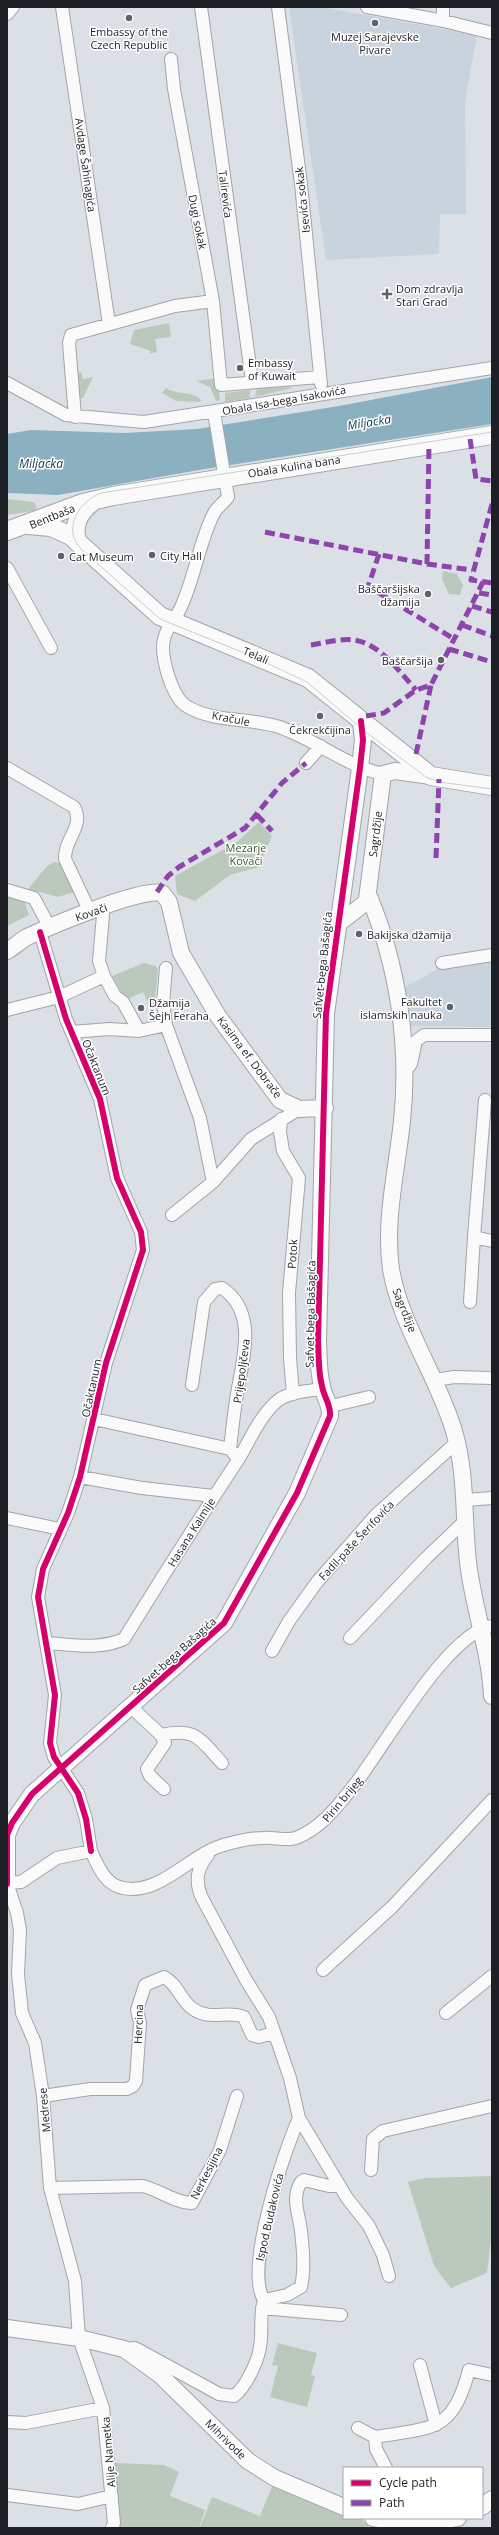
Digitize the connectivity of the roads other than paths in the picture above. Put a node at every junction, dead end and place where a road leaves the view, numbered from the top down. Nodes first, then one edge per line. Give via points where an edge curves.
1 (13, 7) edge
2 (62, 7) edge
3 (201, 7) edge
4 (278, 7) edge
5 (367, 7) edge
6 (443, 7) edge
7 (7, 14) edge
8 (442, 21) junction
9 (492, 33) edge
10 (171, 59) dead end
11 (213, 301) junction
12 (109, 324) junction
13 (492, 368) edge
14 (320, 377) junction
15 (252, 381) junction
16 (7, 383) edge
17 (322, 393) junction
18 (214, 412) junction
19 (75, 417) junction
20 (492, 436) edge
21 (225, 473) junction
22 (96, 499) junction
23 (28, 525) junction
24 (7, 532) edge
25 (78, 543) junction
26 (7, 568) edge
27 (172, 621) junction
28 (51, 648) dead end
29 (361, 721) junction
30 (321, 746) junction
31 (306, 763) dead end
32 (7, 768) edge
33 (360, 768) junction
34 (383, 774) junction
35 (431, 776) junction
36 (492, 786) edge
37 (7, 890) edge
38 (156, 892) joint
39 (368, 894) junction
40 (96, 910) junction
41 (338, 924) junction
42 (39, 932) junction
43 (7, 939) edge
44 (7, 951) edge
45 (492, 955) edge
46 (442, 963) dead end
47 (166, 968) dead end
48 (104, 976) junction
49 (59, 997) junction
50 (7, 1010) edge
51 (166, 1025) junction
52 (72, 1032) junction
53 (139, 1032) junction
54 (492, 1035) edge
55 (406, 1070) junction
56 (485, 1100) dead end
57 (325, 1108) junction
58 (299, 1109) junction
59 (281, 1119) junction
60 (213, 1182) junction
61 (172, 1215) dead end
62 (474, 1237) junction
63 (492, 1241) edge
64 (470, 1302) dead end
65 (492, 1378) edge
66 (435, 1380) junction
67 (192, 1385) dead end
68 (322, 1389) junction
69 (293, 1394) junction
70 (369, 1397) dead end
71 (331, 1406) junction
72 (94, 1419) junction
73 (457, 1442) junction
74 (230, 1449) junction
75 (238, 1459) junction
76 (80, 1477) junction
77 (213, 1496) junction
78 (492, 1498) edge
79 (466, 1500) junction
80 (7, 1518) edge
81 (466, 1520) junction
82 (60, 1529) junction
83 (487, 1627) edge
84 (350, 1638) dead end
85 (48, 1643) junction
86 (272, 1651) dead end
87 (492, 1696) edge
88 (131, 1707) junction
89 (162, 1735) junction
90 (222, 1763) dead end
91 (62, 1767) junction
92 (164, 1789) dead end
93 (492, 1800) edge
94 (216, 1848) junction
95 (91, 1851) junction
96 (7, 1884) edge
97 (323, 1970) dead end
98 (492, 1976) edge
99 (446, 2013) dead end
100 (274, 2033) junction
101 (43, 2096) junction
102 (237, 2096) dead end
103 (492, 2106) edge
104 (299, 2118) junction
105 (371, 2170) dead end
106 (340, 2186) junction
107 (50, 2188) junction
108 (389, 2276) dead end
109 (263, 2304) junction
110 (341, 2315) dead end
111 (7, 2328) edge
112 (80, 2338) junction
113 (124, 2349) junction
114 (420, 2365) dead end
115 (492, 2375) edge
116 (104, 2408) junction
117 (7, 2422) edge
118 (436, 2425) junction
119 (358, 2428) dead end
120 (376, 2437) junction
121 (385, 2467) edge
122 (7, 2495) edge
123 (112, 2496) junction
124 (492, 2499) edge
125 (483, 2505) edge
126 (343, 2507) edge
127 (454, 2519) edge
128 (377, 2521) edge
129 (419, 2527) edge
130 (112, 2528) edge

1 - 7 street
2 - 12 street, Avdage Šahinagića
3 - 15 street, Talirevića
4 - 14 street, Isevića sokak via 301,184
5 - 8 street
6 - 8 street
8 - 9 street
10 - 11 street, Dugi sokak via 175,96
11 - 12 street via 175,306
11 - 15 street, Dugi sokak via 221,385
12 - 19 street via 76,332 69,338
13 - 17 street, Obala Isa-bega Isakovića
14 - 15 street
14 - 17 street, Isevića sokak
16 - 19 street, Obala Isa-bega Isakovića via 37,402
17 - 18 street, Obala Isa-bega Isakovića
18 - 19 street, Obala Isa-bega Isakovića via 144,422
18 - 21 street, Kračule
20 - 21 main road, Obala Kulina bana
21 - 22 main road, Obala Kulina bana
21 - 27 street, Kračule via 228,497 213,514 181,608
22 - 23 main road, Bentbaša
22 - 25 main road via 81,512 76,529
23 - 24 main road, Bentbaša
23 - 25 main road, Telali via 58,529
25 - 27 main road, Telali via 149,608
26 - 28 street
27 - 29 main road, Telali via 308,678
27 - 30 street, Kračule via 163,640 164,662 178,699 188,708 221,717 275,726
29 - 33 street, Safvet-bega Bašagića via 363,740
29 - 35 main road, Telali
30 - 31 street
30 - 33 street, Kračule
32 - 40 street via 74,807 78,814 78,823 64,852 65,859
33 - 34 street
33 - 41 street, Safvet-bega Bašagića
34 - 35 street via 395,771
34 - 39 street, Sagrdžije
35 - 36 main road
37 - 42 street, Očaktanum via 34,898
38 - 40 street, Kovači via 148,892
38 - 58 street, Kasima ef. Dobrače via 164,895 169,902 181,953 218,1016 280,1100
39 - 41 street, Sagrdžije via 365,903
39 - 55 street, Sagrdžije via 377,917 397,998
40 - 42 street, Kovači
40 - 48 street via 103,915 99,961
41 - 57 street, Safvet-bega Bašagića via 326,1014
42 - 43 street
42 - 44 street, Kovači
42 - 49 street, Očaktanum
45 - 46 street
47 - 51 street via 163,1003
48 - 49 street
48 - 53 street via 115,996 123,1002
49 - 50 street
49 - 52 street, Očaktanum
51 - 53 street
51 - 60 street via 200,1118
52 - 53 street via 109,1029
52 - 72 street, Očaktanum via 100,1100 117,1178 141,1232 143,1250 106,1363
54 - 55 street via 424,1035 416,1041 411,1064
55 - 66 street, Sagrdžije via 392,1203 391,1268 397,1295
56 - 62 street
57 - 58 street, Kasima ef. Dobrače
57 - 68 street, Safvet-bega Bašagića via 318,1342
58 - 59 street
59 - 60 street via 251,1139
59 - 69 street, Potok via 283,1151 300,1178 289,1293
60 - 61 street
62 - 63 street
62 - 64 street
65 - 66 street via 454,1377
66 - 73 street, Sagrdžije
67 - 74 street, Prijepoljčeva via 204,1302 215,1289 222,1288 233,1295 238,1304 246,1334
68 - 69 street, Hasana Kaimije
68 - 71 street, Safvet-bega Bašagića
69 - 75 street, Hasana Kaimije via 277,1401 258,1423
70 - 71 street
71 - 88 street, Safvet-bega Bašagića via 326,1427 298,1493 229,1616
72 - 74 street
72 - 76 street, Očaktanum
73 - 79 street, Sagrdžije
73 - 86 street, Fadil-paše Šerifovića via 376,1515 317,1582 289,1621
74 - 75 street
75 - 77 street, Hasana Kaimije
76 - 77 street via 142,1488
76 - 82 street, Očaktanum
77 - 85 street, Hasana Kaimije via 124,1639 98,1647
78 - 79 street
79 - 81 street, Sagrdžije
80 - 82 street
81 - 83 street, Sagrdžije via 468,1563
81 - 84 street
82 - 85 street, Očaktanum via 43,1569 38,1597
83 - 87 street, Sagrdžije
83 - 94 street, Pirin brijeg via 463,1641 436,1667 372,1763 323,1823 295,1838 262,1838
85 - 91 street, Očaktanum via 55,1695 50,1743 54,1757
88 - 89 street
88 - 91 street, Safvet-bega Bašagića
89 - 90 street via 180,1731 190,1733 205,1744
89 - 92 street via 165,1743 147,1769 150,1776
91 - 95 street, Očaktanum via 78,1793
91 - 96 street, Safvet-bega Bašagića via 32,1794 12,1823 7,1835
93 - 97 street via 392,1907
94 - 95 street, Pirin brijeg via 147,1887 135,1889 111,1884 101,1872
94 - 100 street via 200,1866 197,1885 269,2017
95 - 96 street via 57,1858 22,1882
96 - 101 street, Medrese via 20,1930 18,1974 22,2013 35,2043
98 - 99 street
100 - 101 street, Hercina via 259,2037 252,2035 244,2017 237,2014 204,2014 192,2009 170,1980 164,1977 145,1985 138,2001 140,2031 134,2086 128,2089 90,2089
100 - 104 street via 290,2078
101 - 107 street, Medrese
102 - 107 street, Nerkesijina via 220,2150 192,2203 143,2186
103 - 105 street via 382,2131 373,2139
104 - 106 street
104 - 109 street, Ispod Budakovića via 286,2146 259,2256 258,2282
106 - 108 street via 369,2226
106 - 109 street, Ispod Budakovića via 304,2180 301,2182 296,2206 301,2230 304,2274 301,2287
107 - 112 street, Medrese via 75,2281
109 - 110 street
109 - 113 street, Mihrivode via 260,2347 242,2387 234,2396 219,2394 135,2348
111 - 112 street
112 - 113 street, Mihrivode
112 - 116 street, Alije Nametka
113 - 126 street, Mihrivode via 160,2375 248,2460 275,2478
114 - 118 street
115 - 118 street via 469,2370 463,2393 451,2415
116 - 117 street, Alije Nametka via 26,2423
116 - 123 street, Alije Nametka
118 - 120 street
119 - 120 street
120 - 121 street via 376,2449
122 - 123 street, Alije Nametka via 78,2504
123 - 130 street, Alije Nametka
124 - 125 street
127 - 129 street
128 - 129 street

